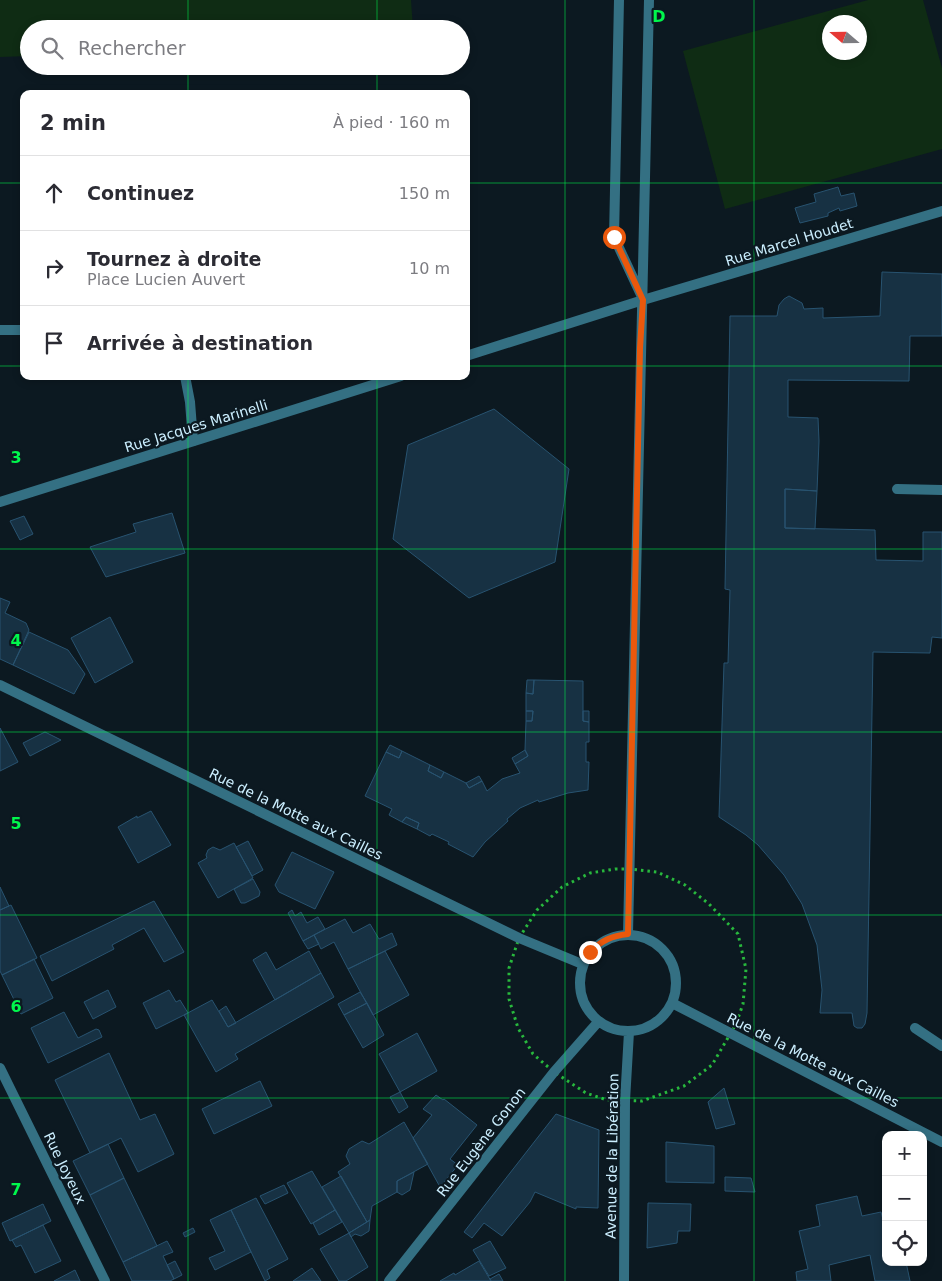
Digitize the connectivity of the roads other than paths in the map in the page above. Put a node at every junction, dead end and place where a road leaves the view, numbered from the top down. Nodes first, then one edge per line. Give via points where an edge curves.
1 (619, 0) edge
2 (649, 0) edge
3 (942, 211) edge
4 (643, 300) junction
5 (0, 330) edge
6 (20, 330) edge
7 (470, 355) edge
8 (186, 380) edge
9 (387, 380) edge
10 (193, 441) junction
11 (897, 489) dead end
12 (942, 490) edge
13 (0, 502) edge
14 (0, 686) edge
15 (628, 934) junction
16 (582, 964) junction
17 (672, 1003) junction
18 (598, 1022) junction
19 (915, 1028) dead end
20 (629, 1032) junction
21 (942, 1046) edge
22 (0, 1068) edge
23 (942, 1142) edge
24 (105, 1281) edge
25 (389, 1281) edge
26 (624, 1281) edge

1 - 4 street via 614,237
2 - 4 street
3 - 4 street, Rue Marcel Houdet
4 - 7 street
4 - 15 street
5 - 6 street
8 - 10 street
9 - 10 street, Rue Jacques Marinelli
10 - 13 street, Rue Jacques Marinelli
11 - 12 street
14 - 16 street, Rue de la Motte aux Cailles via 520,938
15 - 16 street via 600,942
15 - 17 street via 644,936 669,956 675,971 676,988
16 - 18 street via 580,995
17 - 20 street via 654,1024
17 - 23 street, Rue de la Motte aux Cailles
18 - 20 street via 612,1030
18 - 25 street, Rue Eugène Gonon via 554,1072
19 - 21 street
20 - 26 street, Avenue de la Libération via 625,1101
22 - 24 street, Rue Joyeux

